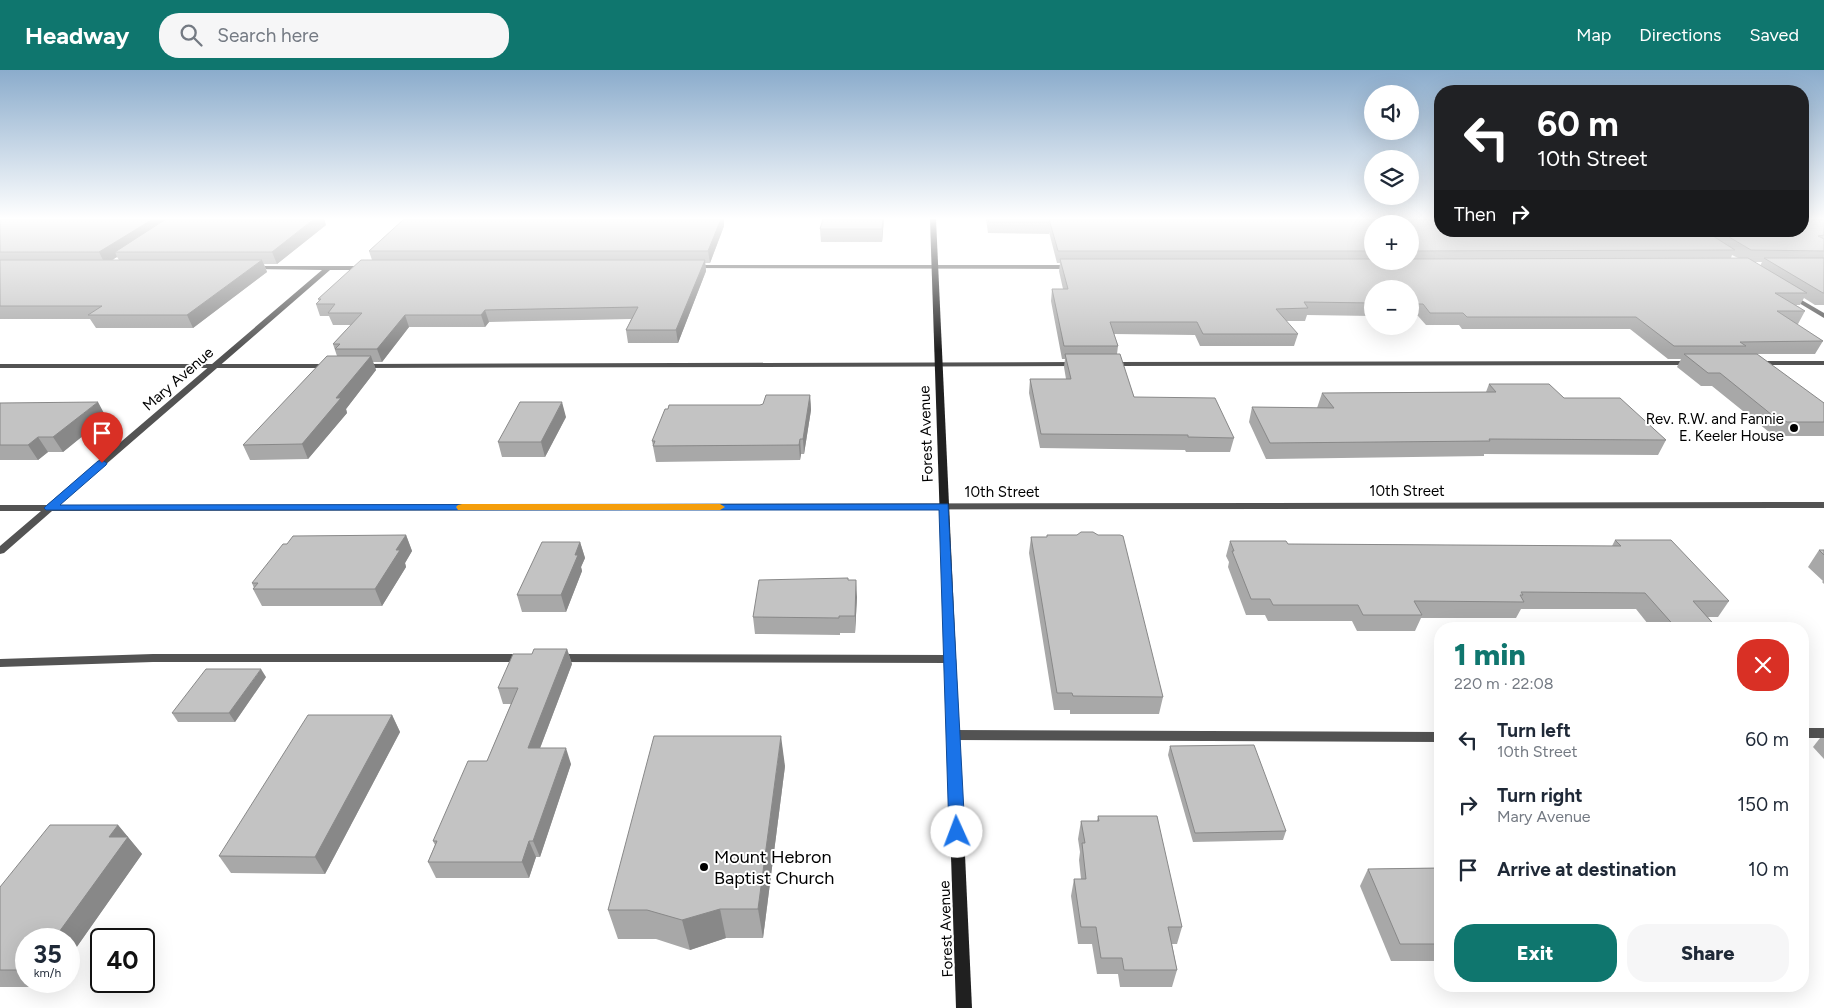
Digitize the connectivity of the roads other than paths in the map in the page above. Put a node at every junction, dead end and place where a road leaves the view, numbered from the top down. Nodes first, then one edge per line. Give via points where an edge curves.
1 (935, 263) edge
2 (690, 267) edge
3 (935, 267) junction
4 (1083, 267) edge
5 (241, 268) edge
6 (328, 268) junction
7 (370, 268) edge
8 (1784, 292) edge
9 (1824, 316) edge
10 (1703, 363) edge
11 (1751, 363) edge
12 (1824, 363) edge
13 (938, 364) junction
14 (1082, 364) edge
15 (1102, 364) edge
16 (0, 366) edge
17 (214, 366) junction
18 (334, 366) edge
19 (354, 366) edge
20 (1824, 505) edge
21 (944, 507) junction
22 (0, 508) edge
23 (50, 508) junction
24 (0, 551) edge
25 (950, 659) junction
26 (0, 663) edge
27 (1809, 733) edge
28 (1824, 733) edge
29 (953, 735) junction
30 (1434, 737) edge
31 (964, 1008) edge

1 - 3 street, Forest Avenue
2 - 3 street
3 - 4 street
3 - 13 street, Forest Avenue
5 - 6 street
6 - 7 street
6 - 17 street, Mary Avenue
8 - 9 street
10 - 15 street
11 - 12 street
13 - 14 street
13 - 19 street
13 - 21 street, Forest Avenue
16 - 17 street
17 - 18 street
17 - 23 street, Mary Avenue
20 - 21 street, 10th Street
21 - 23 street, 10th Street
21 - 25 street, Forest Avenue
22 - 23 street, 10th Street
23 - 24 street, Mary Avenue
25 - 26 street via 153,658
25 - 29 street, Forest Avenue
27 - 28 street
29 - 30 street
29 - 31 street, Forest Avenue

